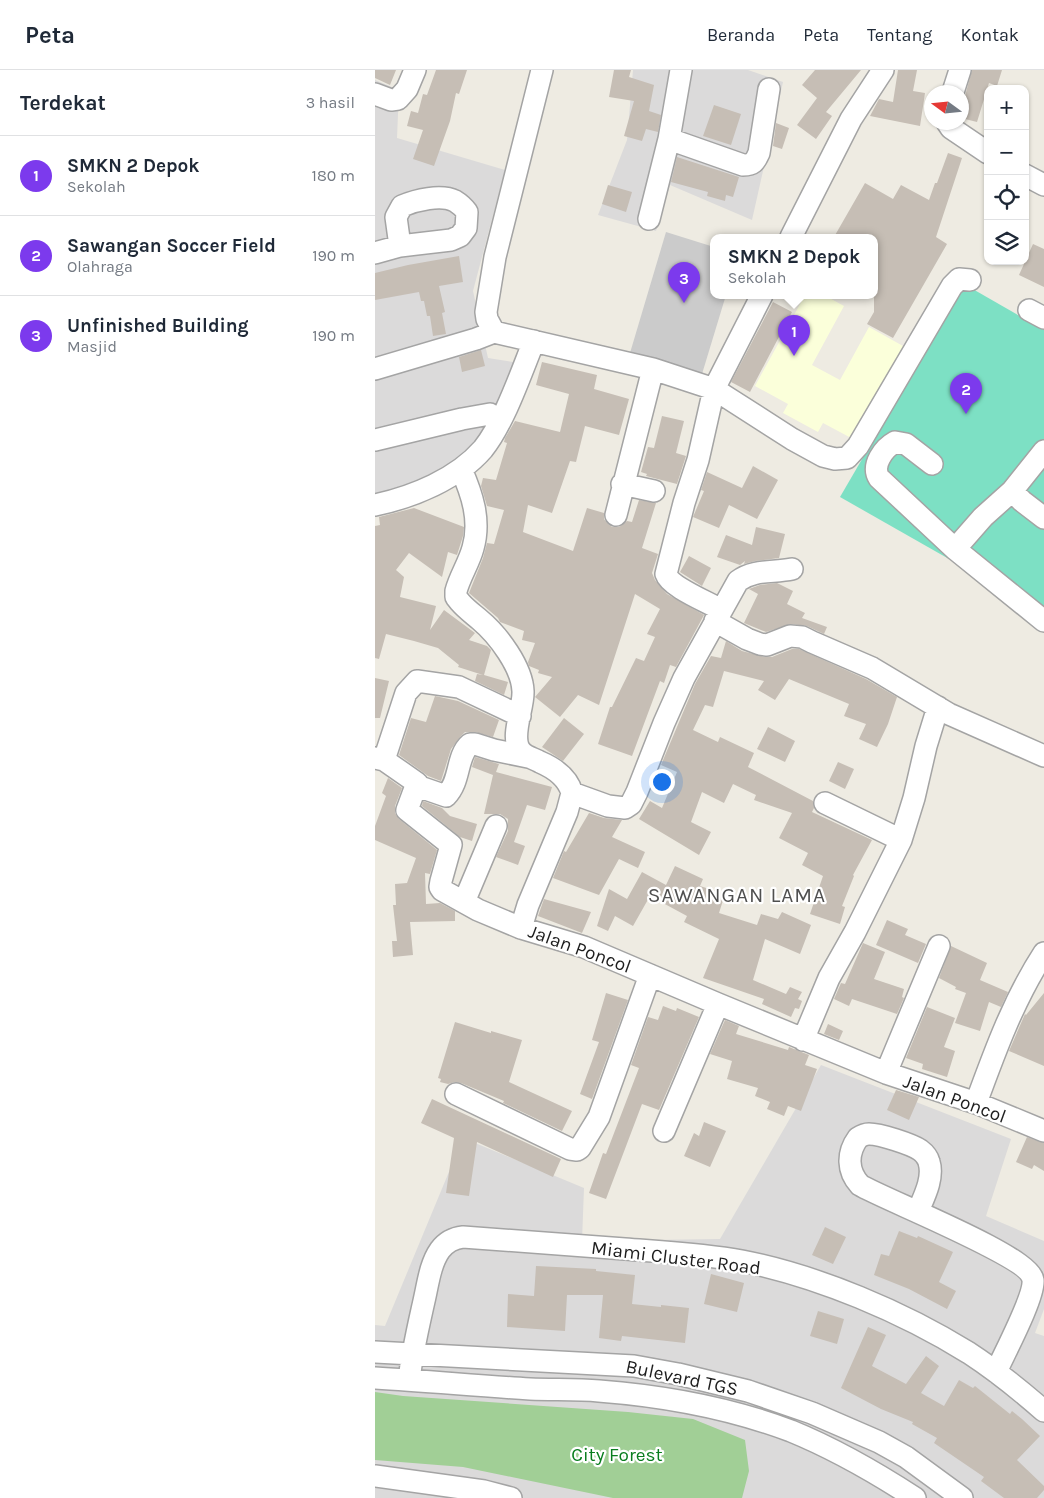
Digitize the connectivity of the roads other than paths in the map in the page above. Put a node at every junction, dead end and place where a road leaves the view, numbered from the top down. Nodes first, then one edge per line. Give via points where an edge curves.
1 (415, 70) edge
2 (542, 70) edge
3 (681, 70) edge
4 (883, 70) edge
5 (960, 70) edge
6 (955, 85) edge
7 (769, 88) dead end
8 (375, 94) edge
9 (954, 130) edge
10 (669, 138) junction
11 (984, 150) edge
12 (1027, 175) edge
13 (1044, 185) edge
14 (649, 219) dead end
15 (793, 234) edge
16 (400, 246) dead end
17 (375, 253) edge
18 (970, 280) dead end
19 (760, 299) edge
20 (494, 332) junction
21 (534, 341) junction
22 (375, 369) edge
23 (653, 369) junction
24 (714, 389) junction
25 (490, 414) dead end
26 (375, 440) edge
27 (1044, 451) edge
28 (933, 464) dead end
29 (461, 469) junction
30 (623, 484) junction
31 (653, 491) dead end
32 (1012, 491) junction
33 (375, 504) edge
34 (616, 515) dead end
35 (1044, 518) edge
36 (955, 549) junction
37 (792, 569) dead end
38 (718, 615) junction
39 (1044, 621) edge
40 (938, 707) junction
41 (520, 716) junction
42 (1044, 756) edge
43 (528, 757) junction
44 (379, 759) edge
45 (417, 786) junction
46 (572, 793) junction
47 (825, 803) dead end
48 (497, 826) dead end
49 (901, 840) junction
50 (465, 902) junction
51 (521, 928) junction
52 (939, 946) dead end
53 (1044, 953) edge
54 (650, 976) junction
55 (718, 1004) junction
56 (803, 1040) junction
57 (885, 1073) junction
58 (456, 1094) dead end
59 (977, 1103) junction
60 (665, 1131) dead end
61 (1044, 1131) edge
62 (918, 1211) dead end
63 (375, 1352) edge
64 (412, 1354) junction
65 (996, 1372) junction
66 (375, 1378) edge
67 (409, 1380) junction
68 (755, 1393) junction
69 (1044, 1410) edge
70 (748, 1418) junction
71 (375, 1476) edge
72 (483, 1494) edge
73 (511, 1498) edge
74 (915, 1498) edge
75 (962, 1498) edge

1 - 8 street via 407,89 398,99
2 - 20 street via 495,257 486,312
3 - 10 street
4 - 15 street via 851,119
5 - 6 street
7 - 10 street via 759,153 751,165 743,165
9 - 11 street
10 - 14 street
12 - 13 street
16 - 17 street
18 - 24 street via 959,279 952,286 858,446 847,458 835,459 804,447
19 - 24 street
20 - 21 street
20 - 22 street
21 - 23 street
21 - 29 street via 492,434 484,447
23 - 24 street
23 - 30 street
24 - 38 street via 666,574 667,579
25 - 26 street
27 - 32 street
28 - 36 street via 906,444 895,442 880,458 876,472
29 - 33 street via 433,485
29 - 41 street via 477,527 473,548 455,591 456,597 492,631 515,664 523,690
30 - 31 street
30 - 34 street
32 - 35 street via 1021,502
32 - 36 street
36 - 39 street
37 - 38 street via 746,575 738,581
38 - 40 street via 747,639 760,644 791,636 802,637 872,668
38 - 46 street via 673,701 631,804 625,808 608,806
40 - 42 street
40 - 49 street
41 - 43 street via 517,744
41 - 44 street via 459,687 417,681 406,693
43 - 45 street via 470,744 464,752 454,789 446,796
43 - 46 street via 557,772
44 - 45 street via 415,781
45 - 50 street via 407,810 451,845 440,887
46 - 51 street, Jalan Poncol
47 - 49 street
48 - 50 street
49 - 56 street via 829,978
50 - 51 street
51 - 54 street, Jalan Poncol via 584,947
52 - 57 street
53 - 59 street via 1012,1010
54 - 55 street, Jalan Poncol
54 - 58 street via 599,1117 577,1150
55 - 56 street, Jalan Poncol
55 - 60 street
56 - 57 street, Jalan Poncol
57 - 59 street, Jalan Poncol
59 - 61 street, Jalan Poncol
62 - 65 street via 1005,1256 1031,1274 1030,1296
63 - 64 street, Bulevard TGS
64 - 65 street, Miami Cluster Road via 436,1258 454,1238 463,1237 655,1250 765,1266 839,1290 903,1318 943,1338
64 - 67 street, Miami Cluster Road
64 - 68 street, Bulevard TGS via 634,1366
65 - 69 street, Miami Cluster Road
66 - 67 street, Bulevard TGS
67 - 70 street, Bulevard TGS via 634,1394 688,1402
68 - 70 street
68 - 75 street, Bulevard TGS via 879,1442 906,1457
70 - 74 street, Bulevard TGS via 818,1442
71 - 72 street
72 - 73 street

